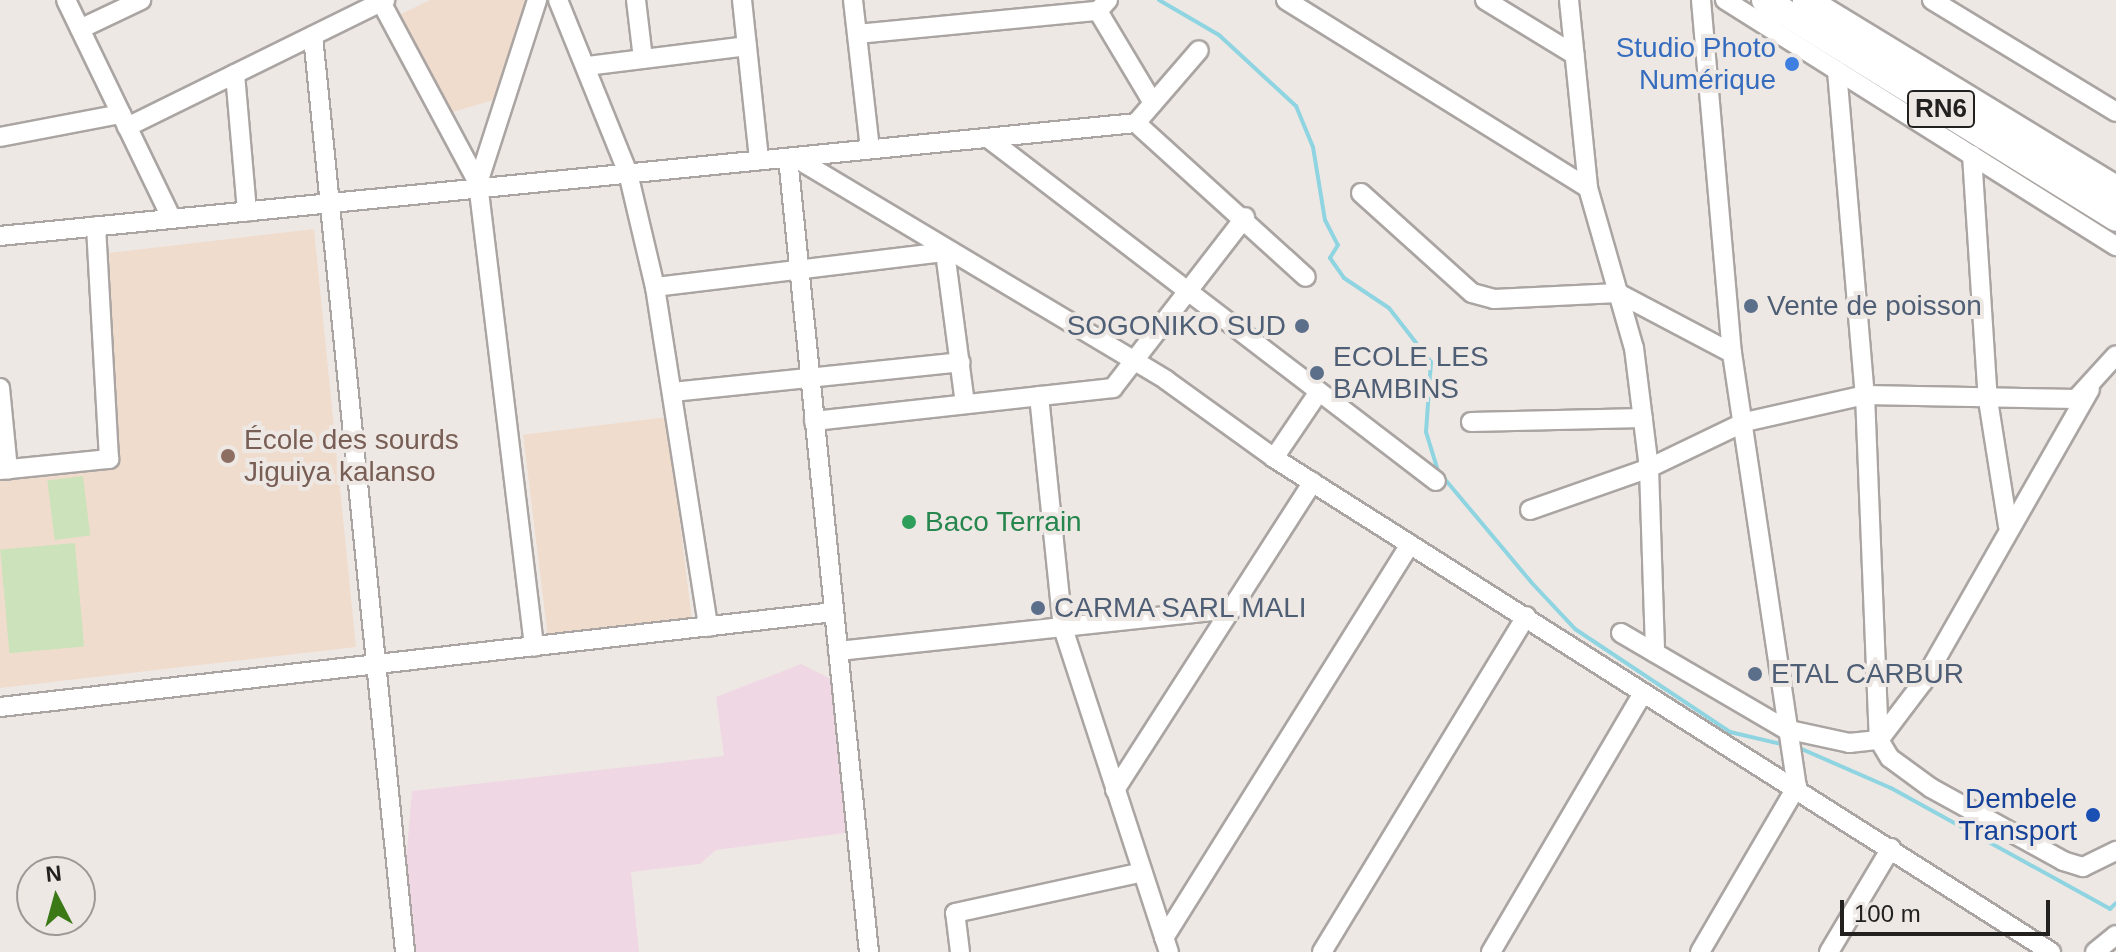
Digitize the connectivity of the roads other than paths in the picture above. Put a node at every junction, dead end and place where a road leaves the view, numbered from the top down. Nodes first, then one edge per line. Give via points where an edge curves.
1 (66, 0) edge
2 (141, 0) edge
3 (537, 0) edge
4 (558, 0) edge
5 (636, 0) edge
6 (742, 0) edge
7 (853, 0) edge
8 (1286, 0) edge
9 (1485, 0) edge
10 (1569, 0) edge
11 (1701, 0) edge
12 (1725, 0) edge
13 (1765, 0) edge
14 (1806, 0) edge
15 (1932, 0) edge
16 (383, 1) edge
17 (356, 6) edge
18 (1103, 6) edge
19 (1963, 8) edge
20 (80, 29) junction
21 (857, 34) junction
22 (313, 36) junction
23 (747, 46) junction
24 (1199, 50) dead end
25 (1575, 55) junction
26 (643, 59) junction
27 (587, 66) junction
28 (1837, 71) junction
29 (235, 74) junction
30 (1153, 103) junction
31 (2116, 112) edge
32 (124, 121) junction
33 (1136, 123) junction
34 (0, 137) edge
35 (988, 138) junction
36 (870, 149) junction
37 (1972, 155) junction
38 (791, 157) junction
39 (759, 160) junction
40 (628, 173) junction
41 (478, 185) junction
42 (1588, 188) junction
43 (2116, 189) edge
44 (1361, 193) dead end
45 (330, 203) junction
46 (247, 211) junction
47 (1245, 217) junction
48 (2116, 218) edge
49 (172, 219) junction
50 (96, 226) junction
51 (0, 236) edge
52 (2116, 246) edge
53 (945, 252) junction
54 (799, 269) junction
55 (1306, 277) dead end
56 (655, 287) junction
57 (1186, 293) junction
58 (1618, 293) junction
59 (1732, 353) junction
60 (2116, 355) edge
61 (1135, 361) junction
62 (960, 362) junction
63 (810, 377) junction
64 (0, 388) edge
65 (2090, 389) junction
66 (672, 392) junction
67 (1318, 393) junction
68 (1865, 395) junction
69 (1039, 396) junction
70 (1988, 400) junction
71 (965, 404) junction
72 (1643, 418) junction
73 (814, 421) junction
74 (1471, 422) dead end
75 (1745, 422) junction
76 (1274, 458) junction
77 (1649, 468) junction
78 (4, 470) edge
79 (1436, 481) dead end
80 (1313, 482) junction
81 (1530, 510) dead end
82 (2008, 526) junction
83 (1410, 544) junction
84 (1234, 609) junction
85 (834, 612) junction
86 (1526, 616) junction
87 (708, 627) junction
88 (1063, 628) junction
89 (1621, 633) dead end
90 (534, 647) junction
91 (838, 651) junction
92 (1655, 653) junction
93 (376, 665) junction
94 (1643, 693) junction
95 (0, 707) edge
96 (1785, 729) junction
97 (1879, 740) junction
98 (1796, 782) junction
99 (1115, 790) junction
100 (1891, 848) junction
101 (2116, 851) edge
102 (1143, 872) junction
103 (2116, 935) edge
104 (1167, 945) edge
105 (405, 952) edge
106 (869, 952) edge
107 (960, 952) edge
108 (1322, 952) edge
109 (1491, 952) edge
110 (1700, 952) edge
111 (1829, 952) edge
112 (2051, 952) edge
113 (2095, 952) edge

1 - 20 street
2 - 20 street
3 - 41 street
4 - 27 street
5 - 26 street
6 - 23 street
7 - 21 street
8 - 42 street
9 - 25 street
10 - 25 street
11 - 59 street
12 - 28 street
13 - 48 highway, RN6
14 - 43 highway, RN6
15 - 19 street
16 - 17 street
16 - 41 street
17 - 22 street
18 - 21 street
18 - 30 street
19 - 31 street
20 - 32 street
21 - 36 street
22 - 29 street
22 - 45 street
23 - 26 street
23 - 39 street
24 - 30 street
25 - 42 street
26 - 27 street
27 - 40 street
28 - 37 street
28 - 68 street
29 - 32 street
29 - 46 street
30 - 33 street
32 - 34 street
32 - 49 street
33 - 35 street
33 - 47 street
35 - 36 street
35 - 57 street
36 - 38 street
37 - 52 street
37 - 70 street
38 - 39 street
38 - 53 street
38 - 54 street
39 - 40 street
40 - 41 street
40 - 56 street
41 - 45 street
41 - 90 street
42 - 58 street
44 - 58 street via 1472,293 1494,299
45 - 46 street
45 - 93 street
46 - 49 street
47 - 55 street
47 - 57 street
49 - 50 street
50 - 51 street
50 - 78 street via 109,459
53 - 54 street
53 - 61 street
53 - 62 street
54 - 56 street
54 - 63 street
56 - 66 street
57 - 61 street
57 - 67 street
58 - 59 street
58 - 72 street via 1634,348
59 - 75 street
60 - 65 street
61 - 69 street via 1113,388
61 - 76 street
62 - 63 street
62 - 71 street
63 - 66 street
63 - 73 street
64 - 78 street
65 - 70 street via 2076,399
65 - 82 street
66 - 87 street
67 - 76 street
67 - 79 street
68 - 70 street
68 - 75 street
68 - 97 street
69 - 71 street
69 - 88 street
70 - 82 street
71 - 73 street
72 - 74 street
72 - 77 street
73 - 85 street
75 - 77 street
75 - 96 street
76 - 80 street
77 - 81 street
77 - 92 street
80 - 83 street
80 - 84 street
82 - 97 street via 1923,682
83 - 86 street
83 - 104 street
84 - 88 street
84 - 99 street
85 - 87 street
85 - 91 street
86 - 94 street
86 - 108 street
87 - 90 street
88 - 91 street
88 - 99 street
89 - 92 street
90 - 93 street
91 - 106 street
92 - 96 street
93 - 95 street
93 - 105 street
94 - 98 street
94 - 109 street
96 - 97 street via 1849,743
96 - 98 street
97 - 101 street via 1890,758 1931,788 2063,861 2083,867
98 - 100 street
98 - 110 street
99 - 102 street
100 - 111 street
100 - 112 street
102 - 104 street
102 - 107 street via 955,913
103 - 113 street

